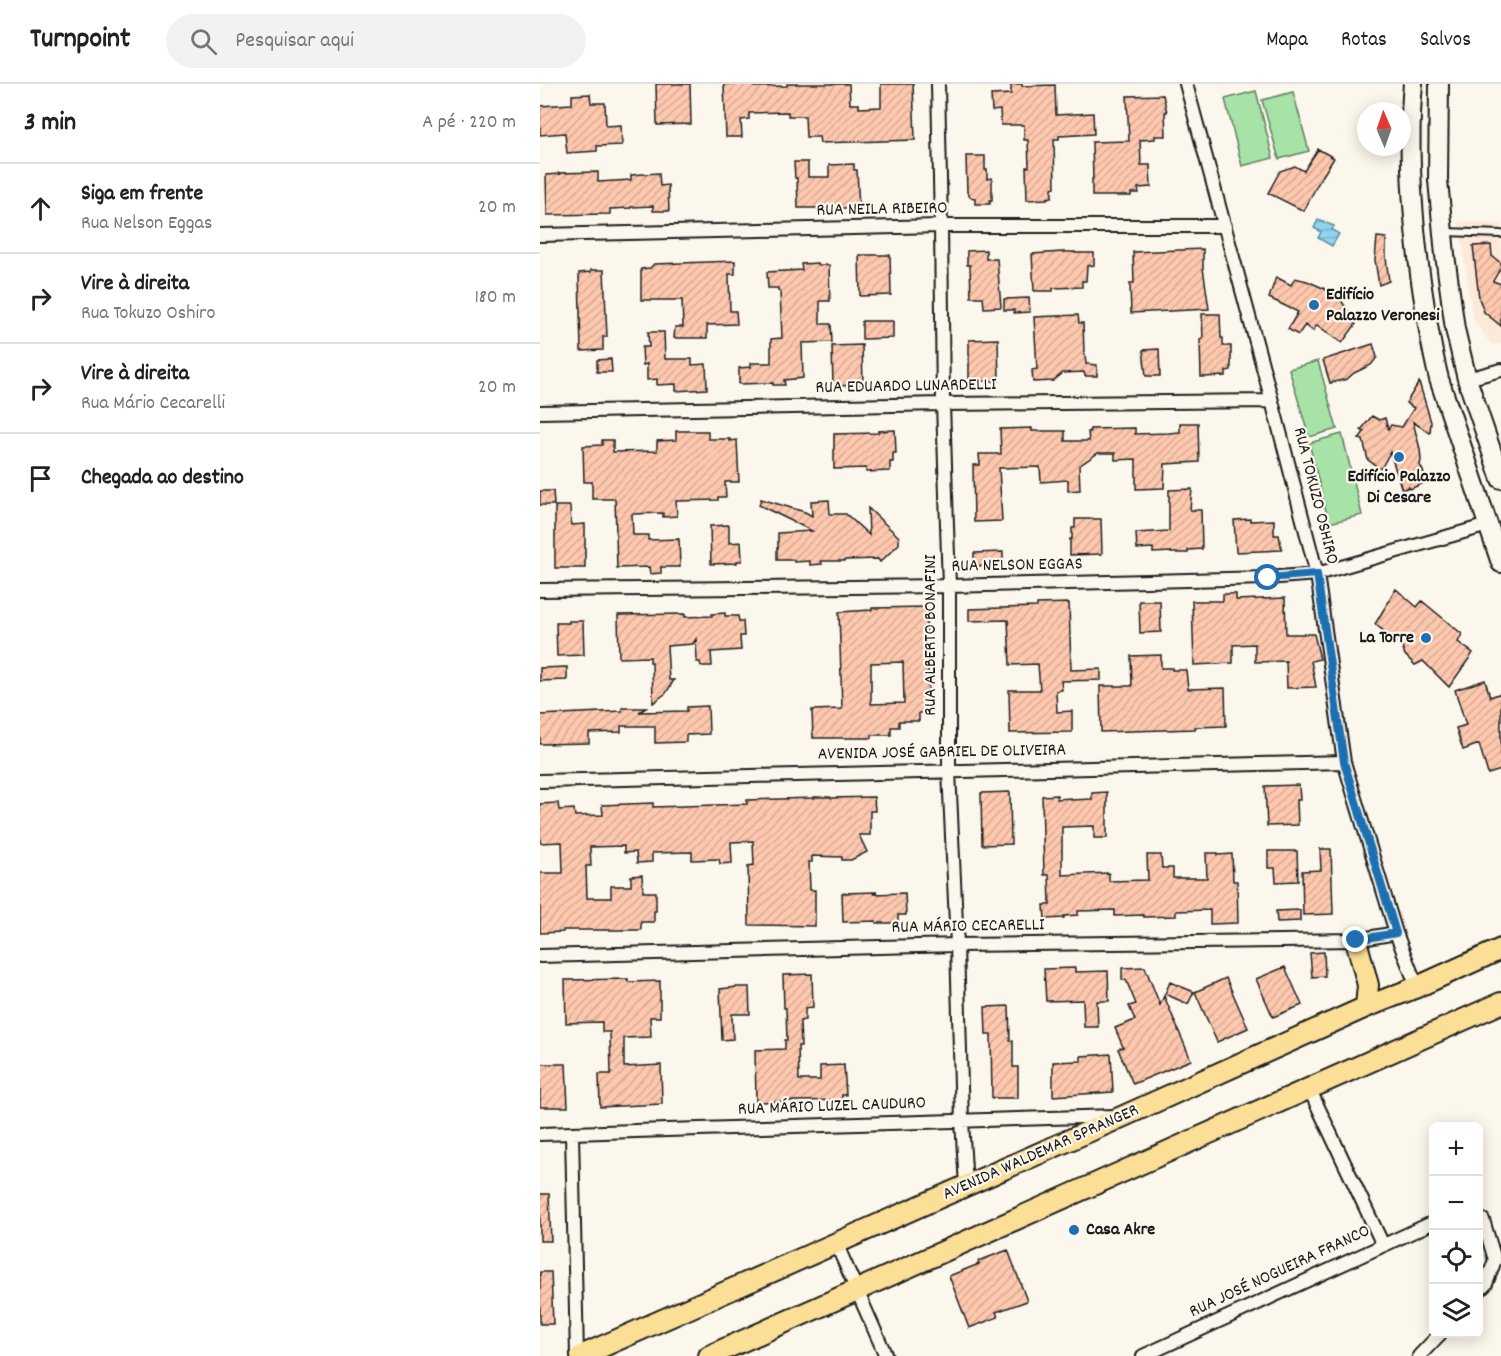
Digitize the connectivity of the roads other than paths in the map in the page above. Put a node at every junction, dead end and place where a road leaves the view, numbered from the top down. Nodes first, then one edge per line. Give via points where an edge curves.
1 (938, 84) edge
2 (1186, 84) edge
3 (1413, 84) edge
4 (1439, 84) edge
5 (941, 226) junction
6 (1225, 226) junction
7 (1443, 232) junction
8 (1501, 234) edge
9 (540, 235) edge
10 (1501, 370) edge
11 (1467, 379) junction
12 (1272, 400) junction
13 (943, 404) junction
14 (540, 412) edge
15 (1501, 479) edge
16 (1488, 525) junction
17 (1501, 563) edge
18 (1317, 574) junction
19 (949, 586) junction
20 (540, 590) edge
21 (1344, 762) junction
22 (949, 771) junction
23 (540, 781) edge
24 (1396, 933) junction
25 (1356, 940) junction
26 (957, 945) junction
27 (1501, 949) edge
28 (540, 956) edge
29 (1417, 987) junction
30 (1501, 1003) edge
31 (1366, 1007) junction
32 (1310, 1088) junction
33 (1126, 1115) junction
34 (962, 1121) junction
35 (540, 1134) edge
36 (572, 1134) junction
37 (966, 1186) junction
38 (1429, 1224) edge
39 (1483, 1226) edge
40 (836, 1243) junction
41 (1383, 1245) junction
42 (1483, 1287) edge
43 (856, 1289) junction
44 (1436, 1338) edge
45 (579, 1356) edge
46 (709, 1356) edge
47 (886, 1356) edge
48 (1143, 1356) edge
49 (1419, 1356) edge

1 - 5 street, RUA ALBERTO BONAFINI
2 - 6 street, RUA TOKUZO OSHIRO
3 - 16 street via 1412,204 1431,348
4 - 7 street via 1438,180
5 - 6 street, RUA NEILA RIBEIRO
5 - 9 street, RUA NEILA RIBEIRO
5 - 13 street, RUA ALBERTO BONAFINI
6 - 12 street, RUA TOKUZO OSHIRO
7 - 8 lane
7 - 11 street via 1455,329
10 - 11 street
11 - 15 street
12 - 13 street, RUA EDUARDO LUNARDELLI
12 - 18 street, RUA TOKUZO OSHIRO
13 - 14 street, RUA EDUARDO LUNARDELLI
13 - 19 street, RUA ALBERTO BONAFINI
16 - 17 street
16 - 18 street, RUA NELSON EGGAS
18 - 19 street, RUA NELSON EGGAS
18 - 21 street, RUA TOKUZO OSHIRO
19 - 20 street, RUA NELSON EGGAS
19 - 22 street, RUA ALBERTO BONAFINI
21 - 22 street, AVENIDA JOSÉ GABRIEL DE OLIVEIRA
21 - 24 street, RUA TOKUZO OSHIRO
22 - 23 street, AVENIDA JOSÉ GABRIEL DE OLIVEIRA
22 - 26 street, RUA ALBERTO BONAFINI
24 - 25 street, RUA MÁRIO CECARELLI
24 - 29 street, RUA TOKUZO OSHIRO
25 - 26 street, RUA MÁRIO CECARELLI
25 - 31 main road via 1368,985
26 - 28 street, RUA MÁRIO CECARELLI
26 - 34 street, RUA ALBERTO BONAFINI
27 - 29 main road, AVENIDA WALDEMAR SPRANGER
29 - 31 main road, AVENIDA WALDEMAR SPRANGER
30 - 32 main road
31 - 33 main road, AVENIDA WALDEMAR SPRANGER
32 - 41 street
32 - 43 main road
33 - 34 street, RUA MÁRIO LUZEL CAUDURO
33 - 37 main road, AVENIDA WALDEMAR SPRANGER
34 - 36 street, RUA MÁRIO LUZEL CAUDURO
34 - 37 street, RUA ALBERTO BONAFINI
35 - 36 street, RUA MÁRIO LUZEL CAUDURO
36 - 45 street
37 - 40 main road, AVENIDA WALDEMAR SPRANGER
38 - 41 street, RUA JOSÉ NOGUEIRA FRANCO
39 - 42 street via 1495,1260
40 - 43 street
40 - 45 main road, AVENIDA WALDEMAR SPRANGER
41 - 48 street, RUA JOSÉ NOGUEIRA FRANCO
43 - 46 main road
43 - 47 street
44 - 49 street

